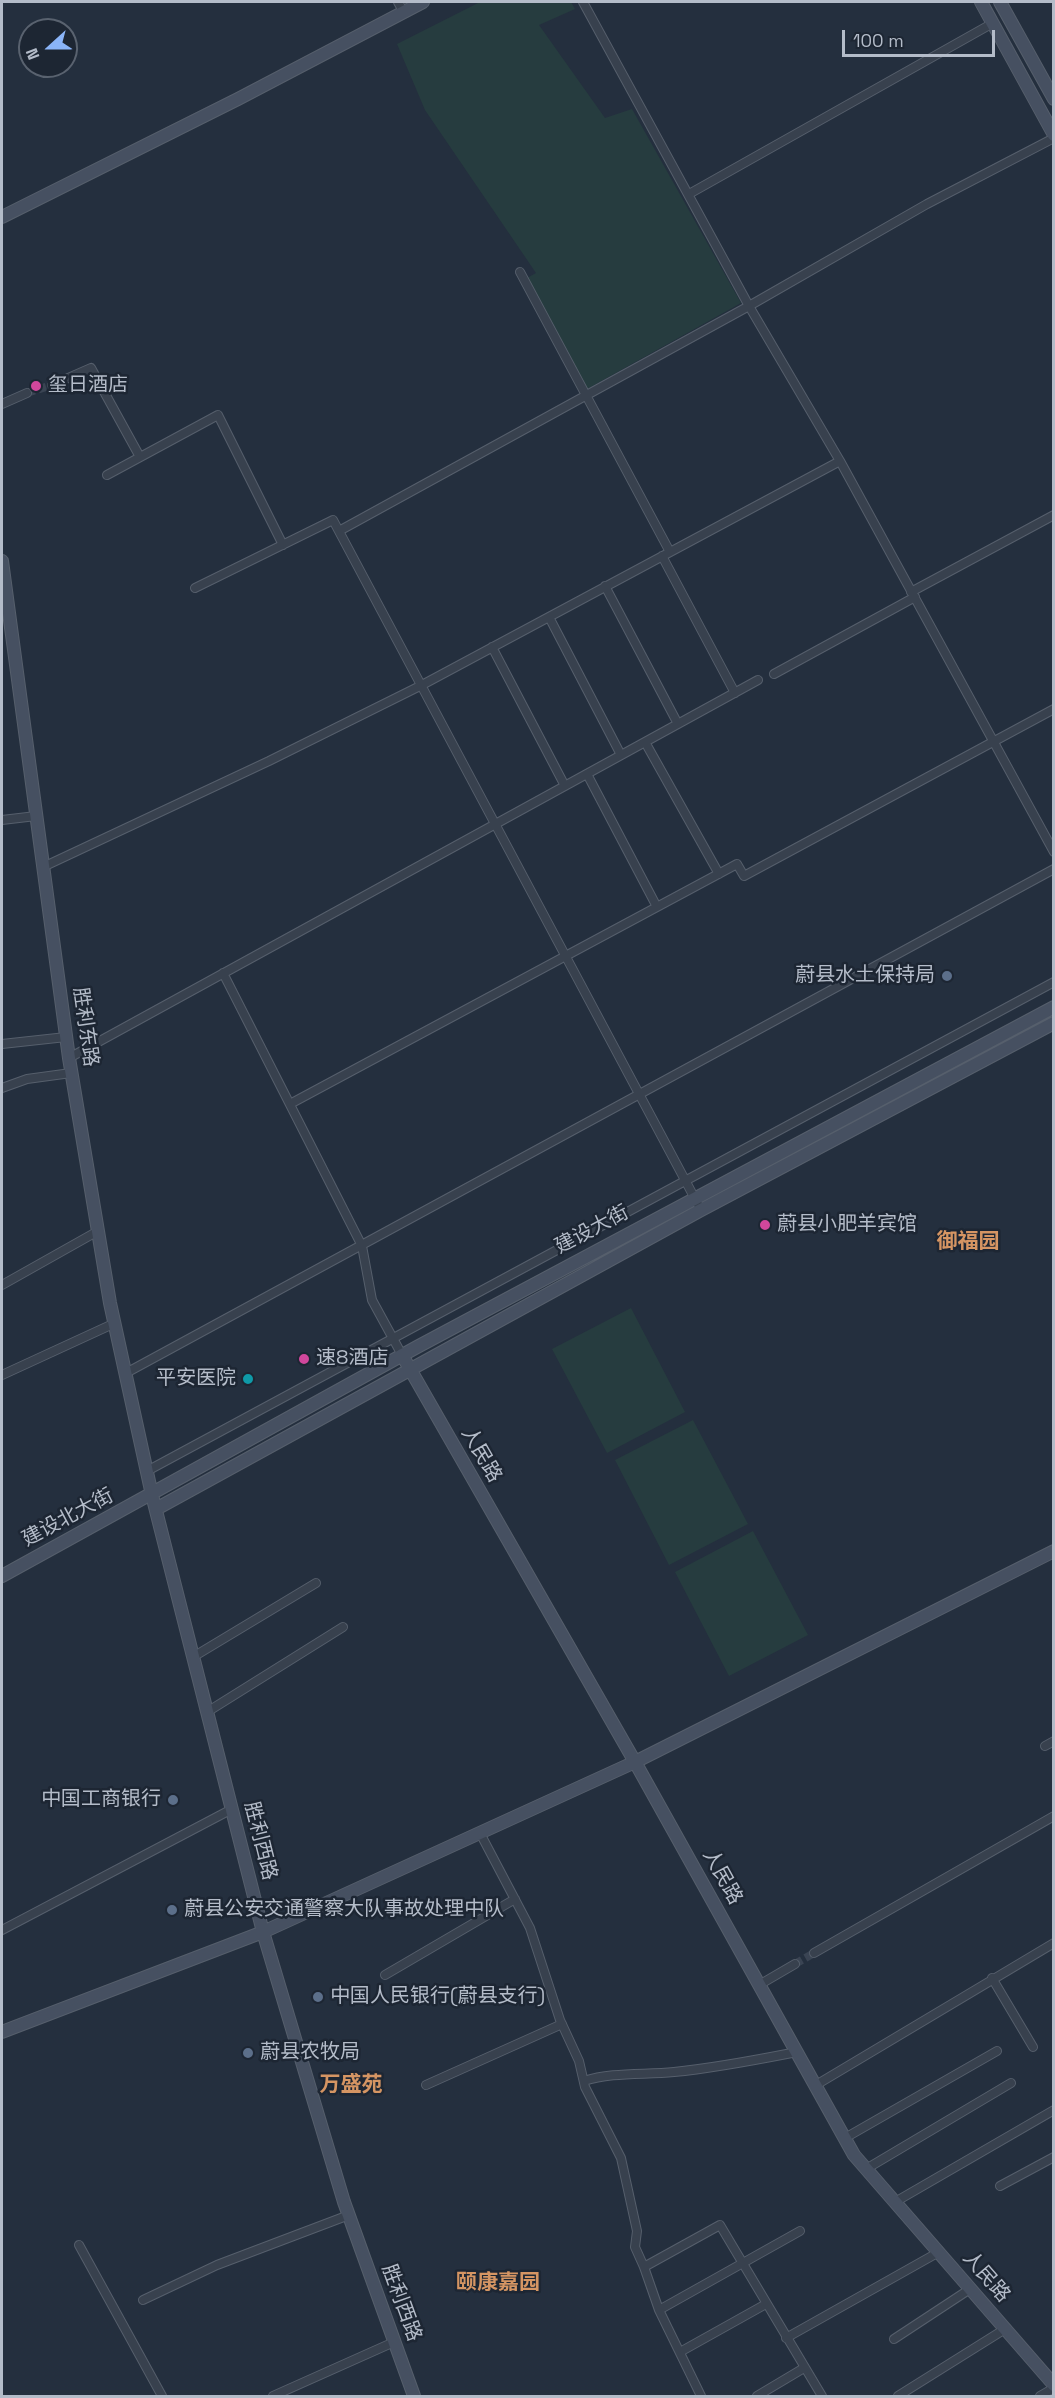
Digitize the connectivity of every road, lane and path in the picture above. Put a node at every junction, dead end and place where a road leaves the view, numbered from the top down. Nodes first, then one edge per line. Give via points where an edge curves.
1 (423, 2) edge
2 (584, 2) edge
3 (981, 2) edge
4 (1000, 2) edge
5 (401, 6) edge
6 (993, 23) junction
7 (1053, 99) edge
8 (1053, 136) edge
9 (689, 194) junction
10 (2, 217) edge
11 (520, 272) dead end
12 (749, 306) junction
13 (52, 385) tunnel mouth
14 (27, 393) tunnel mouth
15 (586, 395) junction
16 (2, 404) edge
17 (140, 457) junction
18 (840, 461) junction
19 (106, 475) dead end
20 (1053, 515) edge
21 (339, 531) junction
22 (283, 545) junction
23 (666, 554) junction
24 (2, 561) edge
25 (605, 586) junction
26 (195, 588) dead end
27 (913, 594) junction
28 (549, 617) junction
29 (492, 647) junction
30 (774, 674) dead end
31 (758, 680) dead end
32 (422, 685) junction
33 (735, 693) junction
34 (1053, 710) edge
35 (678, 724) junction
36 (645, 742) junction
37 (993, 742) junction
38 (621, 755) junction
39 (587, 774) junction
40 (565, 786) junction
41 (36, 816) junction
42 (2, 820) edge
43 (496, 824) junction
44 (1053, 852) edge
45 (43, 867) junction
46 (1053, 869) edge
47 (719, 874) junction
48 (657, 907) junction
49 (566, 955) junction
50 (223, 973) junction
51 (1053, 981) edge
52 (1053, 1006) edge
53 (1053, 1023) edge
54 (66, 1037) junction
55 (2, 1044) edge
56 (69, 1058) junction
57 (71, 1073) junction
58 (2, 1088) edge
59 (639, 1093) junction
60 (290, 1104) junction
61 (685, 1181) junction
62 (694, 1197) junction
63 (701, 1210) junction
64 (98, 1231) junction
65 (362, 1246) junction
66 (2, 1285) edge
67 (115, 1323) junction
68 (393, 1339) junction
69 (402, 1355) junction
70 (409, 1370) junction
71 (126, 1373) junction
72 (2, 1375) edge
73 (147, 1471) junction
74 (152, 1495) junction
75 (156, 1509) junction
76 (1053, 1551) edge
77 (2, 1576) edge
78 (316, 1583) dead end
79 (343, 1627) dead end
80 (194, 1657) junction
81 (207, 1712) junction
82 (1053, 1741) edge
83 (1045, 1746) dead end
84 (635, 1762) junction
85 (232, 1809) junction
86 (1053, 1816) edge
87 (480, 1833) junction
88 (514, 1899) junction
89 (2, 1930) edge
90 (263, 1932) junction
91 (1053, 1943) edge
92 (814, 1953) tunnel mouth
93 (795, 1964) tunnel mouth
94 (385, 1975) dead end
95 (992, 1978) junction
96 (759, 1984) junction
97 (562, 2024) junction
98 (2, 2032) edge
99 (1033, 2048) dead end
100 (997, 2051) dead end
101 (797, 2052) junction
102 (584, 2081) junction
103 (1011, 2084) dead end
104 (426, 2085) dead end
105 (816, 2085) junction
106 (1053, 2110) edge
107 (845, 2138) junction
108 (1053, 2157) edge
109 (866, 2169) junction
110 (1000, 2186) dead end
111 (895, 2202) junction
112 (349, 2215) junction
113 (800, 2231) dead end
114 (79, 2245) dead end
115 (939, 2252) junction
116 (743, 2264) junction
117 (644, 2267) junction
118 (970, 2289) junction
119 (143, 2300) dead end
120 (766, 2304) junction
121 (659, 2310) junction
122 (1005, 2329) junction
123 (786, 2338) junction
124 (894, 2339) dead end
125 (394, 2342) junction
126 (680, 2352) junction
127 (804, 2368) junction
128 (1052, 2381) edge
129 (158, 2395) edge
130 (273, 2397) edge
131 (414, 2397) edge
132 (701, 2397) edge
133 (757, 2397) edge
134 (822, 2397) edge
135 (898, 2397) edge
136 (1040, 2397) edge

1 - 5 main road
2 - 9 street
3 - 6 main road
4 - 7 main road
5 - 10 main road via 238,99
6 - 8 main road
6 - 9 street
8 - 12 street
9 - 12 street
11 - 15 street
12 - 15 street
12 - 18 street
13 - 17 street via 91,368
14 - 16 street
15 - 21 street
15 - 23 street
17 - 19 street
17 - 22 street via 218,415
18 - 23 street
18 - 27 street
20 - 27 street
21 - 22 street via 333,520
21 - 32 street
22 - 26 street
23 - 25 street
23 - 33 street
24 - 41 main road, 胜利东路
25 - 28 street
25 - 35 street
27 - 30 street
27 - 37 street
28 - 29 street
28 - 38 street
29 - 32 street
29 - 40 street
31 - 33 street
32 - 43 street
32 - 45 street
33 - 35 street
34 - 37 street
35 - 36 street
36 - 38 street
36 - 47 street
37 - 44 street
37 - 47 street via 744,876 737,864
38 - 39 street
39 - 40 street
39 - 48 street
40 - 43 street
41 - 42 street
41 - 45 main road, 胜利东路
43 - 49 street
43 - 50 street
45 - 54 main road, 胜利东路
46 - 59 street
47 - 48 street
48 - 49 street
49 - 59 street
49 - 60 street
50 - 56 street
50 - 60 street
51 - 61 street
52 - 62 main road, 建设大街
53 - 63 main road, 建设大街
54 - 55 street
54 - 56 main road, 胜利东路
56 - 57 main road, 胜利东路
57 - 58 street via 27,1079
57 - 64 main road, 胜利东路
59 - 61 street
59 - 65 street
60 - 65 street
61 - 62 street
61 - 68 street
62 - 63 street
62 - 69 main road, 建设大街
63 - 70 main road, 建设大街
64 - 66 street
64 - 67 main road, 胜利东路
65 - 68 street via 372,1300
65 - 71 street
67 - 71 main road, 胜利东路
67 - 72 street
68 - 69 street
68 - 73 street
69 - 70 main road, 人民路
69 - 74 main road, 建设大街
70 - 75 main road, 建设大街
70 - 84 main road, 人民路
71 - 73 main road, 胜利东路
73 - 74 main road, 胜利东路
74 - 75 main road, 胜利西路
74 - 77 main road, 建设北大街
75 - 80 main road, 胜利西路
76 - 84 main road
78 - 80 street
79 - 81 street
80 - 81 main road, 胜利西路
81 - 85 main road, 胜利西路
82 - 83 street
84 - 87 main road
84 - 96 main road, 人民路
85 - 89 street
85 - 90 main road, 胜利西路
86 - 92 street
87 - 88 street
87 - 90 main road
88 - 94 street
88 - 97 street via 530,1928
90 - 98 main road
90 - 112 main road, 胜利西路
91 - 95 street
93 - 96 street
95 - 99 street
95 - 105 street
96 - 101 main road, 人民路
97 - 102 street
97 - 104 street
100 - 107 street
101 - 102 street via 715,2068 603,2075
101 - 105 main road, 人民路
102 - 117 street via 621,2158 637,2231 634,2247
103 - 109 street
105 - 107 main road, 人民路
106 - 111 street
107 - 109 main road, 人民路
108 - 110 street
109 - 111 main road, 人民路
111 - 115 main road, 人民路
112 - 119 street via 217,2265
112 - 125 main road, 胜利西路
113 - 116 street
114 - 129 street
115 - 118 main road, 人民路
115 - 123 street
116 - 117 street via 720,2225
116 - 120 street
116 - 121 street
117 - 121 street
118 - 122 main road, 人民路
118 - 124 street
120 - 123 street
120 - 126 street
121 - 126 street
122 - 128 main road, 人民路
122 - 135 street
123 - 127 street
125 - 130 street
125 - 131 main road, 胜利西路
126 - 132 street
127 - 133 street
127 - 134 street
128 - 136 street

